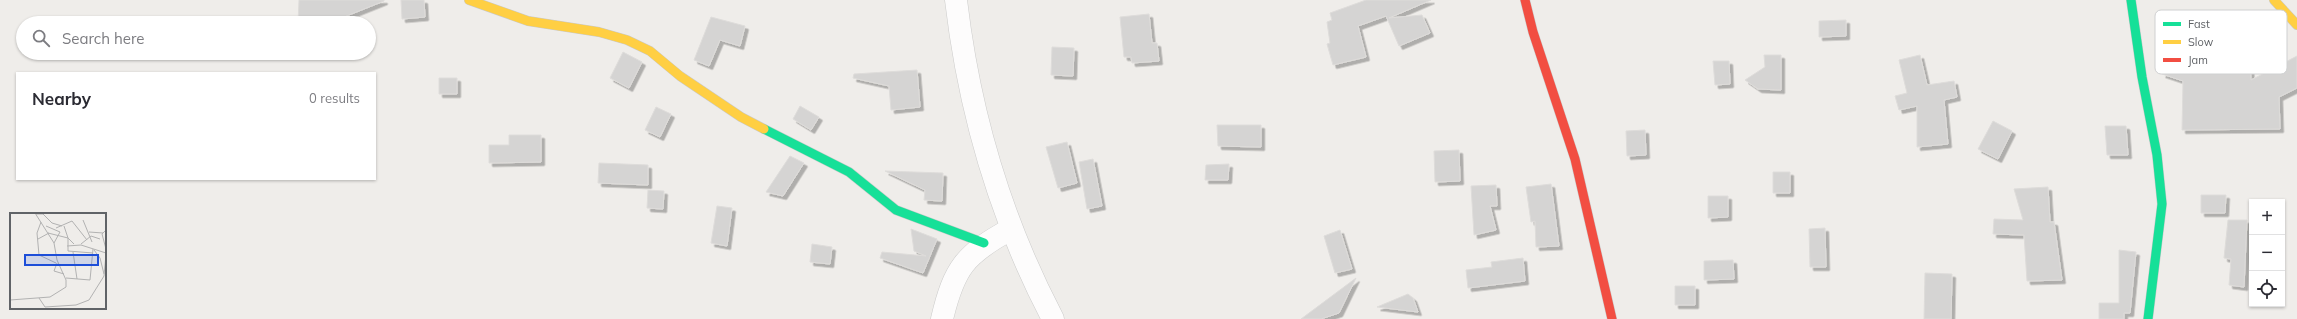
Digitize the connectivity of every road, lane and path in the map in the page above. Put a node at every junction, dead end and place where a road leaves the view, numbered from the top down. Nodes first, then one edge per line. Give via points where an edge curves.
1 (469, 0) edge
2 (956, 0) edge
3 (1525, 0) edge
4 (2131, 0) edge
5 (2274, 0) edge
6 (2283, 10) edge
7 (2287, 14) edge
8 (2297, 25) edge
9 (1010, 229) junction
10 (984, 244) junction
11 (942, 319) edge
12 (1053, 319) edge
13 (1612, 319) edge
14 (2148, 319) edge

1 - 10 street via 528,21 599,32 627,40 650,51 680,76 741,117 849,172 896,210
2 - 9 street via 974,100
3 - 13 street via 1575,159
4 - 14 street via 2157,155 2162,204
5 - 6 street
7 - 8 street
9 - 10 street
9 - 12 street
10 - 11 street via 960,267 949,290

